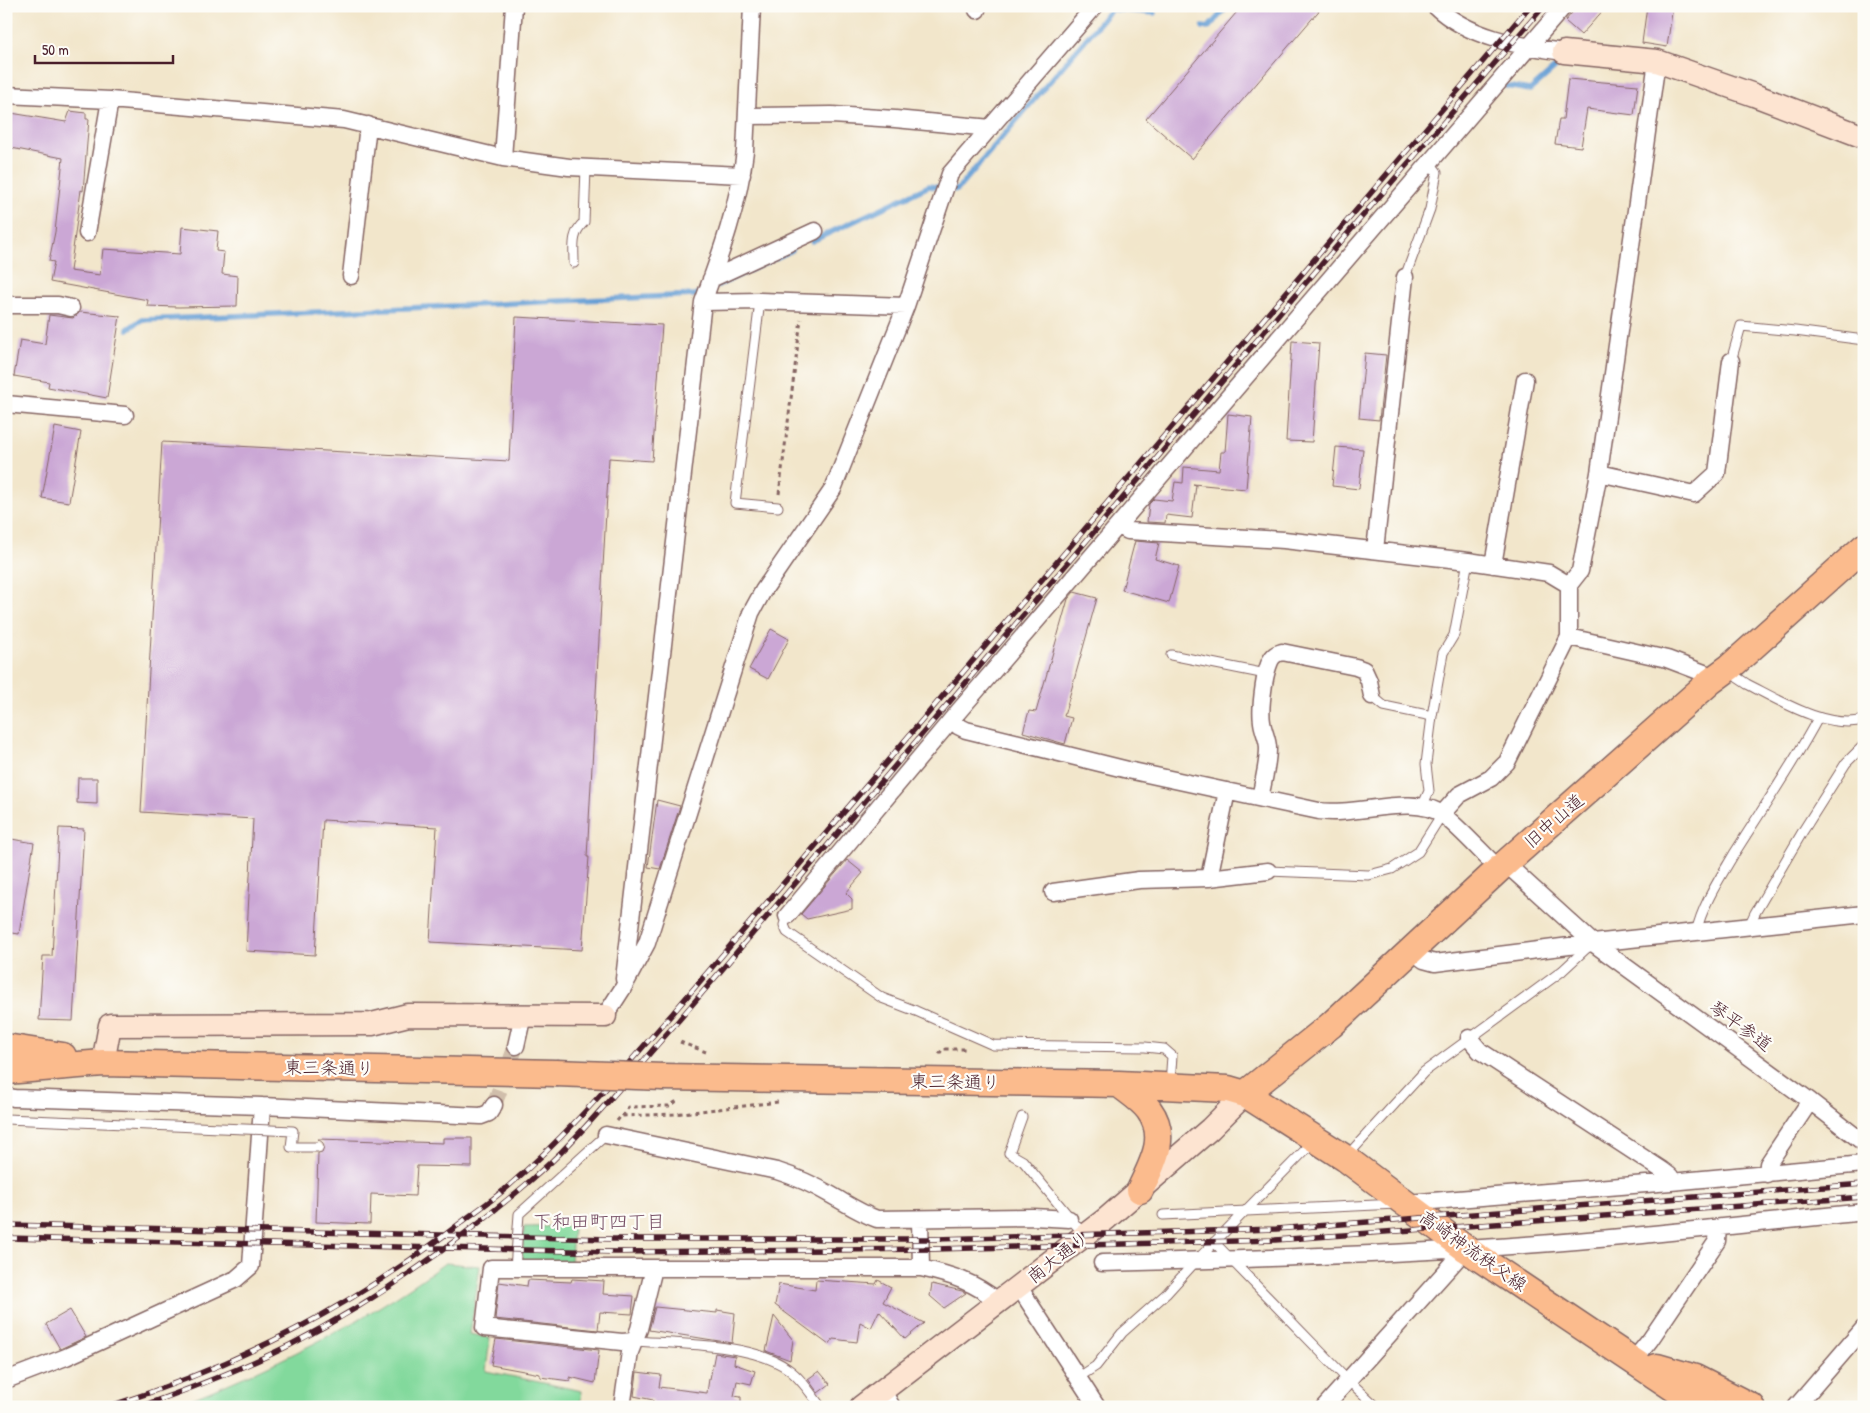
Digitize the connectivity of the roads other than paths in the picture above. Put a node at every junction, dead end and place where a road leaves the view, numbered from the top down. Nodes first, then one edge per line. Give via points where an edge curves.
1 (514, 6) edge
2 (752, 6) edge
3 (1096, 6) edge
4 (1435, 6) edge
5 (1564, 6) edge
6 (1530, 47) junction
7 (1564, 52) joint
8 (1657, 61) junction
9 (6, 95) edge
10 (110, 100) junction
11 (747, 116) junction
12 (368, 125) junction
13 (991, 128) junction
14 (1864, 137) edge
15 (503, 158) junction
16 (1430, 163) junction
17 (586, 168) junction
18 (742, 175) junction
19 (814, 231) dead end
20 (87, 233) dead end
21 (574, 263) dead end
22 (351, 276) dead end
23 (1405, 277) joint
24 (711, 279) junction
25 (760, 301) junction
26 (703, 302) junction
27 (6, 305) edge
28 (906, 306) junction
29 (71, 308) dead end
30 (1864, 340) edge
31 (1730, 361) joint
32 (1525, 380) dead end
33 (6, 404) edge
34 (125, 414) dead end
35 (1599, 473) junction
36 (778, 507) road end
37 (1119, 526) junction
38 (1864, 547) edge
39 (1375, 550) junction
40 (1468, 562) junction
41 (1493, 565) junction
42 (1569, 585) junction
43 (1569, 638) junction
44 (1171, 654) dead end
45 (1266, 674) junction
46 (1721, 674) junction
47 (1372, 696) joint
48 (1432, 716) junction
49 (1818, 718) junction
50 (952, 719) junction
51 (1864, 720) edge
52 (1864, 745) edge
53 (1227, 791) junction
54 (1260, 798) junction
55 (1422, 807) junction
56 (1442, 814) junction
57 (1502, 866) junction
58 (1268, 871) joint
59 (1209, 878) junction
60 (1053, 892) dead end
61 (1864, 914) edge
62 (787, 916) joint
63 (1749, 926) junction
64 (1696, 933) junction
65 (1593, 943) junction
66 (1412, 951) junction
67 (623, 988) junction
68 (523, 1015) junction
69 (605, 1016) joint
70 (1469, 1038) junction
71 (516, 1046) tunnel mouth
72 (6, 1047) edge
73 (103, 1063) junction
74 (6, 1071) edge
75 (1119, 1084) junction
76 (1170, 1086) junction
77 (1245, 1094) junction
78 (6, 1096) edge
79 (1810, 1101) junction
80 (494, 1105) tunnel mouth
81 (262, 1106) junction
82 (1022, 1117) dead end
83 (6, 1119) edge
84 (606, 1135) joint
85 (1316, 1139) junction
86 (1864, 1143) edge
87 (318, 1147) dead end
88 (1345, 1158) junction
89 (1864, 1164) edge
90 (1767, 1174) junction
91 (1671, 1182) junction
92 (1140, 1190) junction
93 (1407, 1203) junction
94 (1244, 1211) junction
95 (1864, 1212) edge
96 (1163, 1215) dead end
97 (920, 1219) junction
98 (1069, 1219) junction
99 (1718, 1228) junction
100 (1084, 1236) junction
101 (1214, 1242) junction
102 (1466, 1249) junction
103 (1232, 1260) junction
104 (1196, 1261) junction
105 (1102, 1263) dead end
106 (654, 1268) junction
107 (920, 1268) junction
108 (515, 1269) junction
109 (1019, 1287) junction
110 (999, 1302) junction
111 (1864, 1328) edge
112 (634, 1341) junction
113 (1634, 1360) junction
114 (1079, 1377) junction
115 (6, 1380) edge
116 (1348, 1380) junction
117 (887, 1399) edge
118 (622, 1407) edge
119 (821, 1407) edge
120 (860, 1407) edge
121 (1097, 1407) edge
122 (1324, 1407) edge
123 (1377, 1407) edge
124 (1672, 1407) edge
125 (1702, 1407) edge
126 (1752, 1407) edge
127 (1796, 1407) edge

1 - 15 street
2 - 11 street
3 - 13 street
4 - 6 street via 1464,27
5 - 6 street
6 - 7 street
6 - 16 street
7 - 8 street
8 - 14 street
8 - 35 street
9 - 10 street
10 - 12 street via 344,120
10 - 20 street
11 - 13 street via 895,118
11 - 18 street
12 - 15 street
12 - 22 street
13 - 28 street via 950,174
15 - 17 street
16 - 23 lane via 1436,172 1430,209
16 - 37 street
17 - 18 street
17 - 21 lane via 584,222 574,235
18 - 24 street via 730,225
19 - 24 street
23 - 39 street
24 - 26 street
25 - 26 street
25 - 28 street
25 - 36 lane via 735,503
26 - 67 street
27 - 29 street via 58,304
28 - 67 street via 833,489 751,613 647,943
30 - 31 lane via 1741,326
31 - 35 street via 1717,473 1694,494
32 - 41 street
33 - 34 street
35 - 42 street via 1580,571
37 - 39 street via 1128,531 1284,540
37 - 50 street
38 - 46 main road, 旧中山道
39 - 40 street
40 - 41 street
40 - 48 lane via 1454,634 1443,653
41 - 42 street via 1549,573
42 - 43 street
43 - 46 street via 1667,660 1704,673
43 - 56 street via 1507,762 1490,778 1459,795
44 - 45 lane
45 - 47 street via 1271,660 1282,652 1356,667 1364,670
45 - 54 street via 1262,722 1268,749
46 - 49 lane via 1738,678
46 - 57 main road, 旧中山道
47 - 48 lane via 1384,706
48 - 55 lane via 1426,764 1429,791
49 - 51 lane
49 - 64 lane via 1798,756 1722,874
50 - 53 street via 966,730
50 - 62 street
52 - 63 lane via 1846,763
53 - 54 street
53 - 59 street
54 - 55 street via 1332,813
55 - 56 street
56 - 57 street, 琴平参道
56 - 58 lane via 1418,852 1392,870 1369,875
57 - 65 street, 琴平参道
57 - 66 main road, 旧中山道
58 - 59 street
59 - 60 street via 1139,880
61 - 63 street
62 - 76 lane via 784,924 787,932 882,998 992,1045 1164,1049 1172,1056
63 - 64 street
64 - 65 street
65 - 66 street via 1435,964
65 - 70 lane via 1562,971
65 - 79 street, 琴平参道
66 - 77 main road, 旧中山道 via 1331,1025
67 - 69 street
68 - 69 street
68 - 71 street
68 - 73 street via 408,1015 372,1024 110,1025
70 - 88 lane via 1424,1072
70 - 91 street via 1480,1051 1662,1170 1670,1176
72 - 73 main road, 東三条通り
73 - 74 main road, 東三条通り
73 - 75 main road, 東三条通り, bridge
75 - 76 main road, 東三条通り
75 - 92 main road via 1149,1108 1159,1131 1157,1153
76 - 77 main road, 東三条通り via 1228,1089
77 - 85 main road, 高崎神流秩父線
77 - 92 street, 南大通り
78 - 81 street
79 - 86 street, 琴平参道
79 - 90 street via 1768,1164
80 - 81 street via 480,1116
81 - 115 street via 251,1266 236,1279 66,1357
82 - 98 lane via 1009,1153 1022,1161
83 - 87 lane, bridge via 293,1131 291,1147
84 - 97 street via 777,1171 802,1179 861,1213 877,1218
84 - 108 lane via 519,1214
85 - 88 main road, 高崎神流秩父線
85 - 94 lane
88 - 93 main road, 高崎神流秩父線
89 - 90 street
90 - 91 street
91 - 93 street
92 - 100 street, 南大通り
93 - 94 lane
93 - 102 main road, 高崎神流秩父線
94 - 96 lane
94 - 101 lane
95 - 99 street
97 - 98 street
97 - 107 street
98 - 100 lane
99 - 102 street
99 - 113 street via 1717,1241
100 - 109 street, 南大通り
101 - 103 lane
101 - 104 lane
102 - 103 street
102 - 113 main road, 高崎神流秩父線
102 - 116 street
103 - 104 street
103 - 116 lane
104 - 105 street
104 - 114 lane via 1166,1294 1122,1333 1096,1366
106 - 107 street
106 - 108 street
106 - 112 street
107 - 110 street via 983,1288
108 - 112 street via 491,1268 484,1328
109 - 110 street, 南大通り
109 - 114 street
110 - 117 street, 南大通り
111 - 127 street
112 - 118 street
112 - 119 lane via 704,1346 760,1356 790,1369
113 - 124 main road
113 - 125 main road, 高崎神流秩父線
113 - 126 main road via 1695,1378
114 - 121 street
116 - 122 street
116 - 123 lane
117 - 120 street, 南大通り

